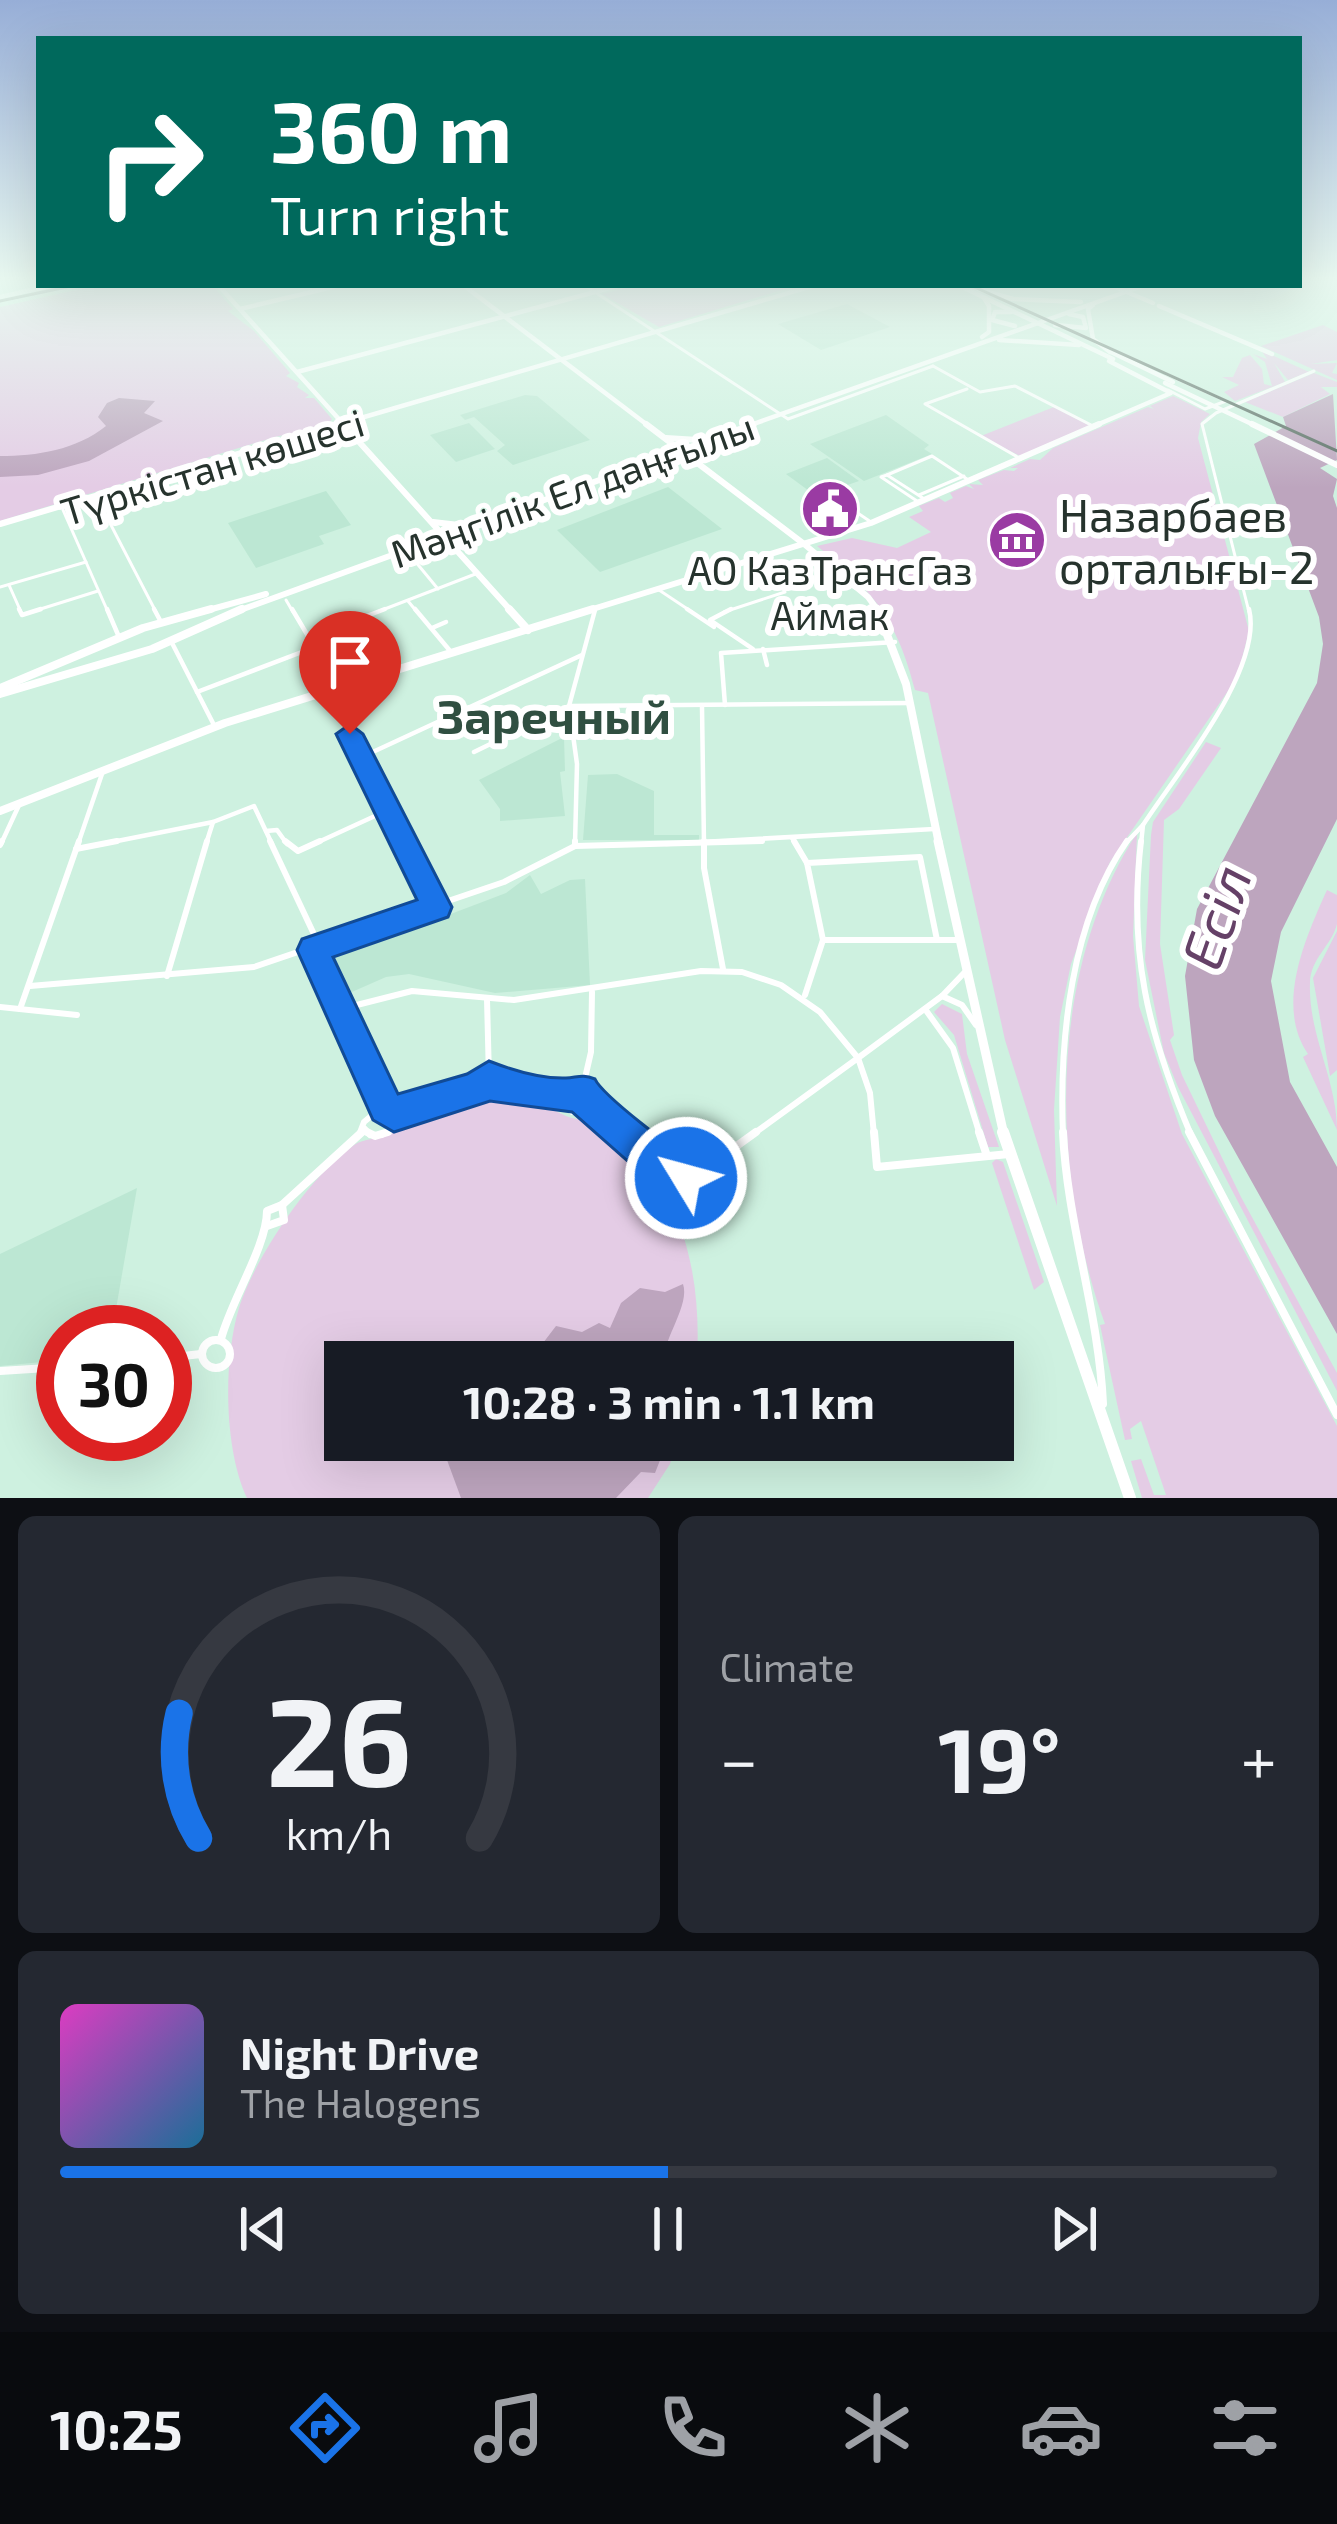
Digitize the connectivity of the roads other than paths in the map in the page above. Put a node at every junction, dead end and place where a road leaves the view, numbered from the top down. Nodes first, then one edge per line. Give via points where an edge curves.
1 (276, 349) edge
2 (383, 349) edge
3 (547, 349) edge
4 (594, 349) edge
5 (681, 349) edge
6 (955, 349) edge
7 (962, 349) edge
8 (971, 349) edge
9 (1096, 349) edge
10 (1102, 349) edge
11 (1110, 357) junction
12 (560, 359) junction
13 (931, 361) junction
14 (290, 365) junction
15 (323, 365) junction
16 (1314, 371) dead end
17 (297, 373) junction
18 (1166, 374) dead end
19 (878, 377) junction
20 (887, 383) junction
21 (308, 384) junction
22 (967, 389) dead end
23 (1168, 390) junction
24 (782, 415) junction
25 (344, 424) junction
26 (1095, 427) junction
27 (665, 438) junction
28 (700, 440) junction
29 (678, 448) junction
30 (1021, 459) junction
31 (1337, 462) edge
32 (967, 478) junction
33 (831, 495) dead end
34 (95, 499) junction
35 (921, 499) junction
36 (64, 507) junction
37 (431, 521) junction
38 (871, 523) junction
39 (0, 526) edge
40 (461, 526) junction
41 (442, 533) junction
42 (417, 542) junction
43 (804, 544) junction
44 (452, 545) junction
45 (410, 555) dead end
46 (759, 556) junction
47 (86, 562) junction
48 (478, 574) junction
49 (9, 585) junction
50 (0, 587) edge
51 (438, 589) junction
52 (659, 590) junction
53 (99, 591) junction
54 (286, 600) dead end
55 (408, 601) junction
56 (595, 610) junction
57 (160, 620) junction
58 (173, 620) junction
59 (446, 622) dead end
60 (341, 626) junction
61 (432, 628) junction
62 (714, 628) junction
63 (528, 630) junction
64 (118, 635) junction
65 (310, 638) junction
66 (176, 639) junction
67 (739, 639) junction
68 (895, 643) junction
69 (106, 644) junction
70 (315, 647) junction
71 (753, 649) junction
72 (763, 649) junction
73 (735, 651) junction
74 (451, 652) junction
75 (583, 655) junction
76 (129, 657) junction
77 (767, 665) dead end
78 (382, 675) junction
79 (343, 688) junction
80 (0, 691) edge
81 (197, 692) junction
82 (910, 704) junction
83 (702, 705) junction
84 (724, 705) junction
85 (568, 706) junction
86 (215, 727) junction
87 (350, 734) dead end
88 (474, 752) dead end
89 (362, 757) junction
90 (104, 768) junction
91 (20, 803) junction
92 (388, 810) junction
93 (0, 811) edge
94 (213, 822) junction
95 (1143, 825) junction
96 (940, 829) junction
97 (266, 831) junction
98 (792, 838) junction
99 (704, 843) junction
100 (0, 845) edge
101 (574, 845) junction
102 (76, 849) junction
103 (807, 863) junction
104 (436, 907) junction
105 (823, 940) junction
106 (937, 940) junction
107 (959, 940) junction
108 (317, 948) junction
109 (723, 969) junction
110 (965, 972) junction
111 (167, 976) junction
112 (29, 986) junction
113 (592, 992) junction
114 (805, 995) junction
115 (942, 996) junction
116 (487, 999) junction
117 (0, 1007) edge
118 (20, 1009) junction
119 (925, 1009) junction
120 (341, 1010) junction
121 (77, 1015) dead end
122 (976, 1025) junction
123 (858, 1058) junction
124 (489, 1078) junction
125 (499, 1087) junction
126 (477, 1088) junction
127 (582, 1091) junction
128 (567, 1096) junction
129 (587, 1104) junction
130 (386, 1108) junction
131 (394, 1114) junction
132 (365, 1130) junction
133 (1009, 1154) junction
134 (986, 1156) junction
135 (674, 1176) junction
136 (685, 1177) junction
137 (282, 1205) junction
138 (267, 1226) junction
139 (220, 1339) junction
140 (203, 1354) junction
141 (192, 1355) edge
142 (36, 1369) edge
143 (0, 1371) edge
144 (1337, 1415) edge
145 (1103, 1421) junction
146 (1130, 1498) edge

1 - 14 main road
2 - 15 main road
3 - 12 main road
4 - 12 main road, Түркістан көшесі
5 - 24 street
6 - 13 main road
7 - 13 main road, Мәңгілік Ел даңғылы
8 - 13 main road
9 - 11 main road
10 - 11 main road
11 - 23 main road
11 - 31 main road
12 - 25 main road, Түркістан көшесі
12 - 27 main road
13 - 19 main road, Мәңгілік Ел даңғылы
13 - 20 street
13 - 26 street via 985,393 1015,386
14 - 15 main road
14 - 17 main road
15 - 17 main road
15 - 21 main road via 307,374
16 - 95 street via 1202,424 1252,626 1241,672
17 - 21 main road
18 - 23 street via 1226,401 1205,409
19 - 20 street
19 - 24 main road, Мәңгілік Ел даңғылы
20 - 24 street
21 - 25 main road
22 - 30 street via 925,404
23 - 26 main road
24 - 28 main road, Мәңгілік Ел даңғылы
24 - 29 main road, Мәңгілік Ел даңғылы
25 - 34 main road, Түркістан көшесі
25 - 37 main road
26 - 30 main road
27 - 28 main road
27 - 29 main road
28 - 29 main road, Мәңгілік Ел даңғылы
29 - 40 main road, Мәңгілік Ел даңғылы
29 - 43 main road
30 - 32 main road
32 - 35 main road
32 - 35 street via 932,456 881,477
33 - 38 street
34 - 36 main road, Түркістан көшесі
34 - 57 street
35 - 38 main road
36 - 39 main road, Түркістан көшесі
36 - 47 street
37 - 40 main road
37 - 41 main road
37 - 42 main road
38 - 43 main road
40 - 41 main road, Мәңгілік Ел даңғылы
40 - 44 main road
41 - 42 main road, Мәңгілік Ел даңғылы
41 - 44 main road
42 - 44 main road
42 - 58 main road, Мәңгілік Ел даңғылы
42 - 66 main road, Мәңгілік Ел даңғылы
43 - 46 main road
43 - 68 main road via 868,597
44 - 48 main road
45 - 51 street
46 - 52 main road
46 - 62 street via 785,592 729,607 710,620
47 - 49 street
47 - 53 street
48 - 51 street
48 - 63 main road
49 - 50 street
49 - 53 street via 22,615
51 - 55 street
52 - 56 main road
52 - 62 street
53 - 64 street
54 - 65 street
55 - 60 street
55 - 61 street
56 - 63 main road
56 - 75 street
57 - 58 main road, Мәңгілік Ел даңғылы
57 - 64 main road, Мәңгілік Ел даңғылы
58 - 66 main road via 194,624
59 - 61 street
60 - 65 street
60 - 78 street
61 - 74 street
62 - 67 street
63 - 74 main road
64 - 69 main road, Мәңгілік Ел даңғылы
65 - 70 street
66 - 76 main road, Мәңгілік Ел даңғылы
66 - 81 street
67 - 71 street
67 - 73 street
68 - 72 street
68 - 82 main road
69 - 76 main road via 94,660
69 - 80 main road, Мәңгілік Ел даңғылы
70 - 79 street
70 - 81 street
71 - 72 street
71 - 73 street
72 - 77 street
73 - 84 street via 718,657
74 - 78 main road
75 - 85 street
75 - 89 street
76 - 80 main road, Мәңгілік Ел даңғылы
78 - 79 main road
79 - 86 main road
81 - 86 street
82 - 84 street
82 - 96 main road
83 - 84 street
83 - 85 street
83 - 99 street
85 - 88 street
85 - 101 street via 577,764
86 - 90 main road
87 - 89 street
89 - 92 street
90 - 91 main road
90 - 102 street
91 - 93 main road
91 - 100 street
92 - 97 street via 298,851 278,830
92 - 104 street
94 - 97 street via 248,806
94 - 102 street
94 - 111 street
95 - 144 street via 1137,923 1157,1054 1195,1145
95 - 145 street via 1111,866 1087,932 1066,1038 1067,1190
96 - 98 street
96 - 107 main road
97 - 108 street
98 - 99 street
98 - 103 street
99 - 101 street
99 - 109 street
101 - 104 street
102 - 112 street
103 - 105 street
103 - 106 street via 920,857
104 - 108 street
105 - 106 street
105 - 114 street
106 - 107 street
107 - 110 main road
108 - 111 street via 254,968
108 - 120 street
109 - 113 street
109 - 114 street
110 - 115 street
110 - 122 main road
111 - 112 street
112 - 118 street
113 - 116 street
113 - 127 street
114 - 123 street
115 - 119 street
115 - 122 street via 962,1005
116 - 120 street via 421,991
116 - 124 street
117 - 118 street
118 - 121 street
119 - 123 street
119 - 134 street via 953,1048
120 - 130 street
122 - 133 main road
123 - 134 street via 878,1167
123 - 136 street
124 - 125 street
124 - 126 street
125 - 126 street via 485,1099
125 - 128 street
126 - 131 street
127 - 128 street
127 - 129 street
128 - 129 street via 572,1112
129 - 135 street
130 - 131 street
130 - 132 street via 368,1114
131 - 132 street via 385,1134
132 - 137 street
133 - 134 street
133 - 145 main road
135 - 136 street
135 - 136 street via 669,1187 678,1195 688,1188
137 - 138 street via 267,1211
137 - 138 street via 284,1220
138 - 139 street
139 - 140 street
139 - 140 street via 230,1348 224,1363 207,1367
140 - 141 street
142 - 143 street
145 - 146 main road

